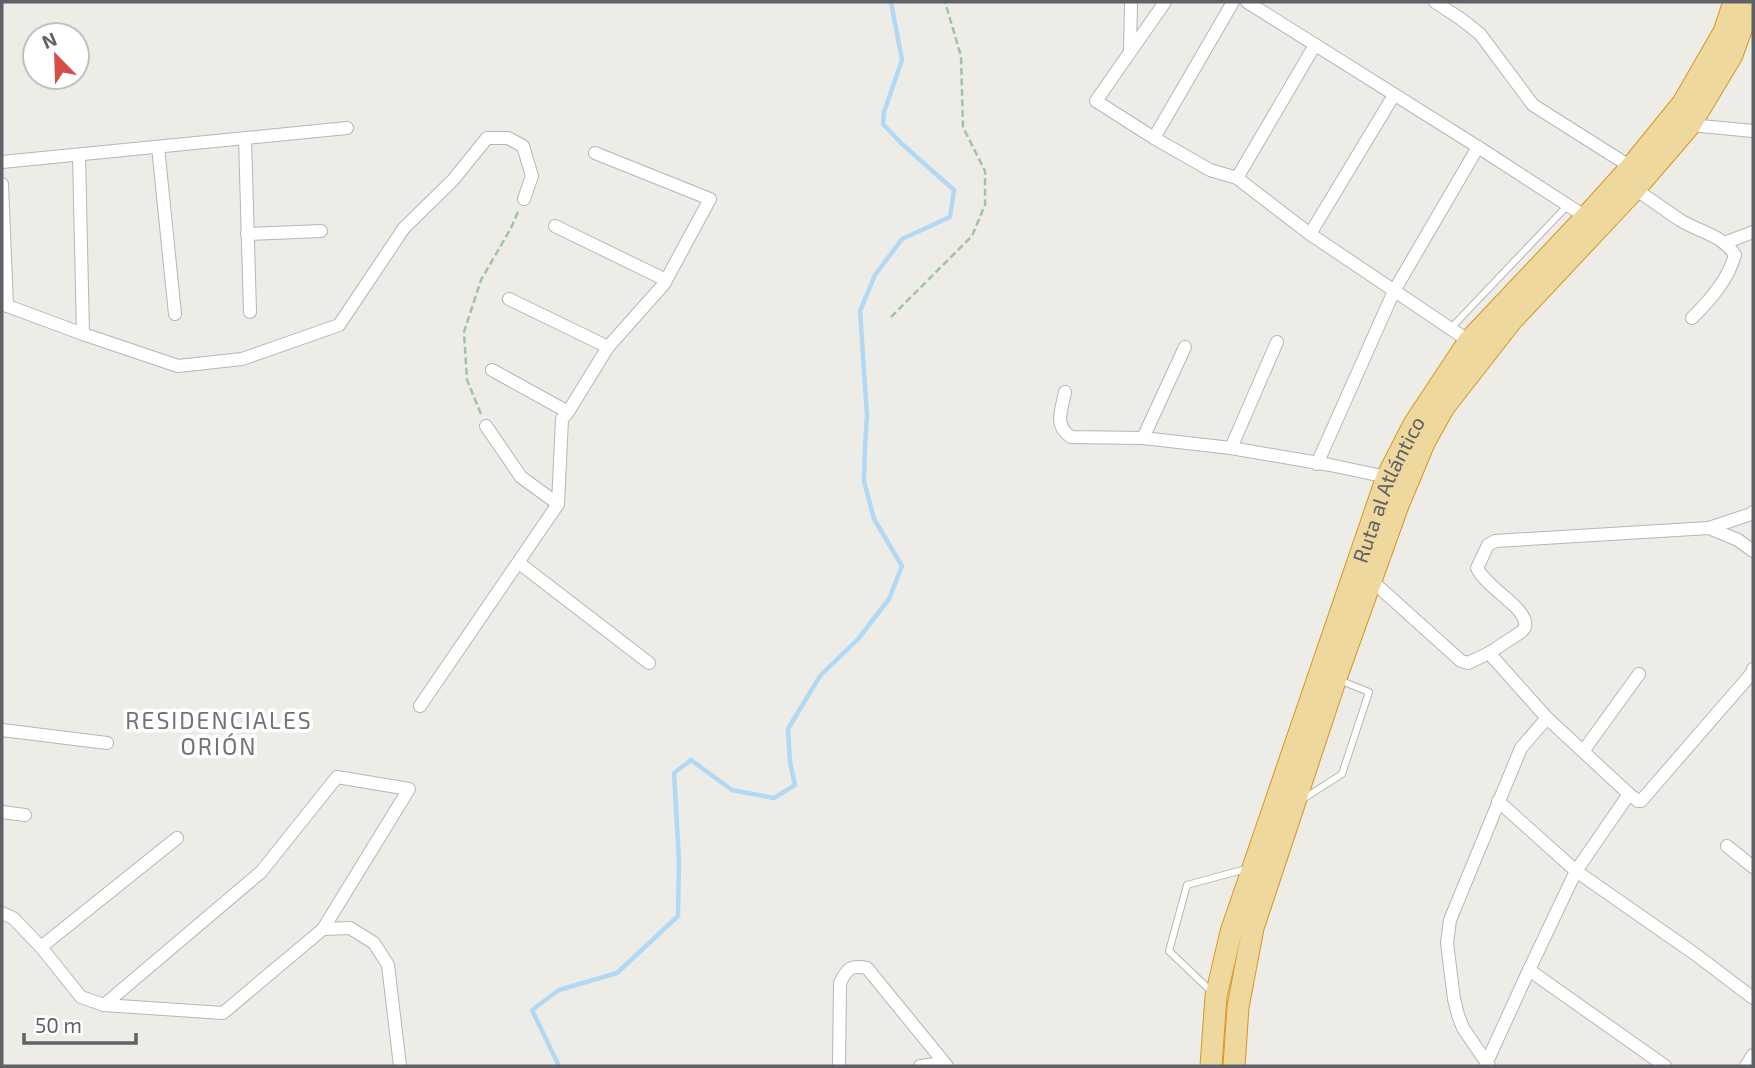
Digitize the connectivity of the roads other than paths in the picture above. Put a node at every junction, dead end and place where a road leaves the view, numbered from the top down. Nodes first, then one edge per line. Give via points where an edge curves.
1 (1131, 2) edge
2 (1166, 2) edge
3 (1233, 2) edge
4 (1247, 2) edge
5 (1435, 2) edge
6 (1734, 2) edge
7 (1751, 2) edge
8 (1315, 45) junction
9 (1130, 51) junction
10 (1394, 95) junction
11 (1690, 125) junction
12 (346, 128) dead end
13 (1753, 131) edge
14 (245, 138) junction
15 (1154, 138) junction
16 (158, 147) junction
17 (1478, 147) junction
18 (595, 153) dead end
19 (79, 155) junction
20 (2, 162) edge
21 (1631, 167) junction
22 (1237, 178) junction
23 (2, 184) edge
24 (1635, 189) junction
25 (524, 199) road end
26 (1568, 205) junction
27 (1586, 217) junction
28 (555, 226) dead end
29 (321, 231) dead end
30 (1753, 232) edge
31 (247, 234) junction
32 (1310, 234) junction
33 (1724, 243) junction
34 (666, 280) junction
35 (1394, 291) junction
36 (509, 299) dead end
37 (5, 305) edge
38 (250, 312) dead end
39 (175, 314) dead end
40 (1692, 318) dead end
41 (1451, 328) junction
42 (83, 334) junction
43 (1469, 341) junction
44 (1277, 342) dead end
45 (608, 347) junction
46 (1185, 347) dead end
47 (492, 370) dead end
48 (1065, 392) dead end
49 (568, 412) junction
50 (486, 426) road end
51 (1143, 439) junction
52 (1231, 449) junction
53 (1317, 464) junction
54 (1387, 477) junction
55 (558, 504) junction
56 (1753, 512) edge
57 (1709, 528) junction
58 (1753, 551) edge
59 (519, 563) junction
60 (1371, 580) junction
61 (1489, 653) junction
62 (649, 663) dead end
63 (1753, 669) edge
64 (1639, 674) dead end
65 (1336, 678) junction
66 (420, 706) dead end
67 (1547, 718) junction
68 (2, 730) edge
69 (107, 743) dead end
70 (1584, 750) junction
71 (1629, 794) junction
72 (1498, 801) junction
73 (1293, 806) junction
74 (2, 812) edge
75 (25, 815) dead end
76 (177, 838) dead end
77 (1727, 846) dead end
78 (1753, 867) edge
79 (1252, 868) junction
80 (1576, 871) junction
81 (2, 913) edge
82 (323, 929) junction
83 (41, 947) junction
84 (1529, 970) junction
85 (1216, 996) junction
86 (1753, 998) edge
87 (104, 1006) junction
88 (1753, 1055) edge
89 (945, 1065) edge
90 (1487, 1065) edge
91 (400, 1066) edge
92 (839, 1066) edge
93 (920, 1066) edge
94 (1211, 1066) edge
95 (1234, 1066) edge
96 (1665, 1066) edge
97 (1746, 1066) edge

1 - 9 street
2 - 9 street
3 - 15 street
4 - 8 street
5 - 21 street via 1480,34 1533,105
6 - 21 highway, Ruta al Atlántico via 1724,32 1683,103
7 - 11 highway, Ruta al Atlántico via 1732,55
8 - 10 street
8 - 22 street
9 - 15 street via 1096,101
10 - 17 street
10 - 32 street
11 - 13 street
11 - 24 highway, Ruta al Atlántico
12 - 14 street
14 - 16 street
14 - 31 street
15 - 22 street via 1210,170
16 - 19 street
16 - 39 street
17 - 26 street
17 - 35 street
18 - 34 street via 710,199
19 - 20 street
19 - 42 street
21 - 27 highway, Ruta al Atlántico
22 - 32 street
23 - 37 street
24 - 33 street
24 - 60 highway, Ruta al Atlántico via 1512,320 1444,407 1424,443
25 - 42 street via 532,176 523,146 508,138 487,138 404,228 339,325 242,359 178,366
26 - 27 street
26 - 41 lane
27 - 43 highway, Ruta al Atlántico
28 - 34 street
29 - 31 street
30 - 33 street
31 - 38 street
32 - 35 street
33 - 40 street via 1735,255 1734,262 1716,292
34 - 45 street
35 - 41 street
35 - 53 street
36 - 45 street
37 - 42 street
41 - 43 street
43 - 54 highway, Ruta al Atlántico via 1414,424
44 - 52 street
45 - 49 street
46 - 51 street
47 - 49 street
48 - 51 street via 1059,424 1071,437
49 - 55 street via 562,419
50 - 55 street via 521,477
51 - 52 street
52 - 53 street
53 - 54 street
54 - 79 highway, Ruta al Atlántico
55 - 59 street
56 - 57 street
57 - 58 street
57 - 61 street via 1495,541 1488,545 1477,568 1520,612 1525,627
59 - 62 street
59 - 66 street
60 - 61 street via 1461,661 1468,663
60 - 65 highway, Ruta al Atlántico
61 - 67 street
63 - 71 street via 1644,799 1638,801
64 - 70 street
65 - 73 highway, Ruta al Atlántico
65 - 73 lane via 1368,692 1342,774
67 - 70 street
67 - 72 street via 1521,748
68 - 69 street
70 - 71 street
71 - 80 street
72 - 80 street
72 - 90 street via 1450,920 1447,943 1458,1015
73 - 95 highway, Ruta al Atlántico via 1253,929 1238,1007
74 - 75 street
76 - 83 street
77 - 78 street
79 - 85 highway, Ruta al Atlántico
79 - 85 lane via 1187,885 1169,951
80 - 84 street
80 - 86 street
81 - 83 street
82 - 87 street via 223,1013
82 - 87 street via 409,789 337,776 261,872
82 - 91 street via 350,928 374,943 388,965
83 - 87 street via 81,997
84 - 90 street
84 - 96 street
85 - 94 highway, Ruta al Atlántico
88 - 97 street
89 - 92 street via 867,968 857,966 846,971 840,983
89 - 93 street

